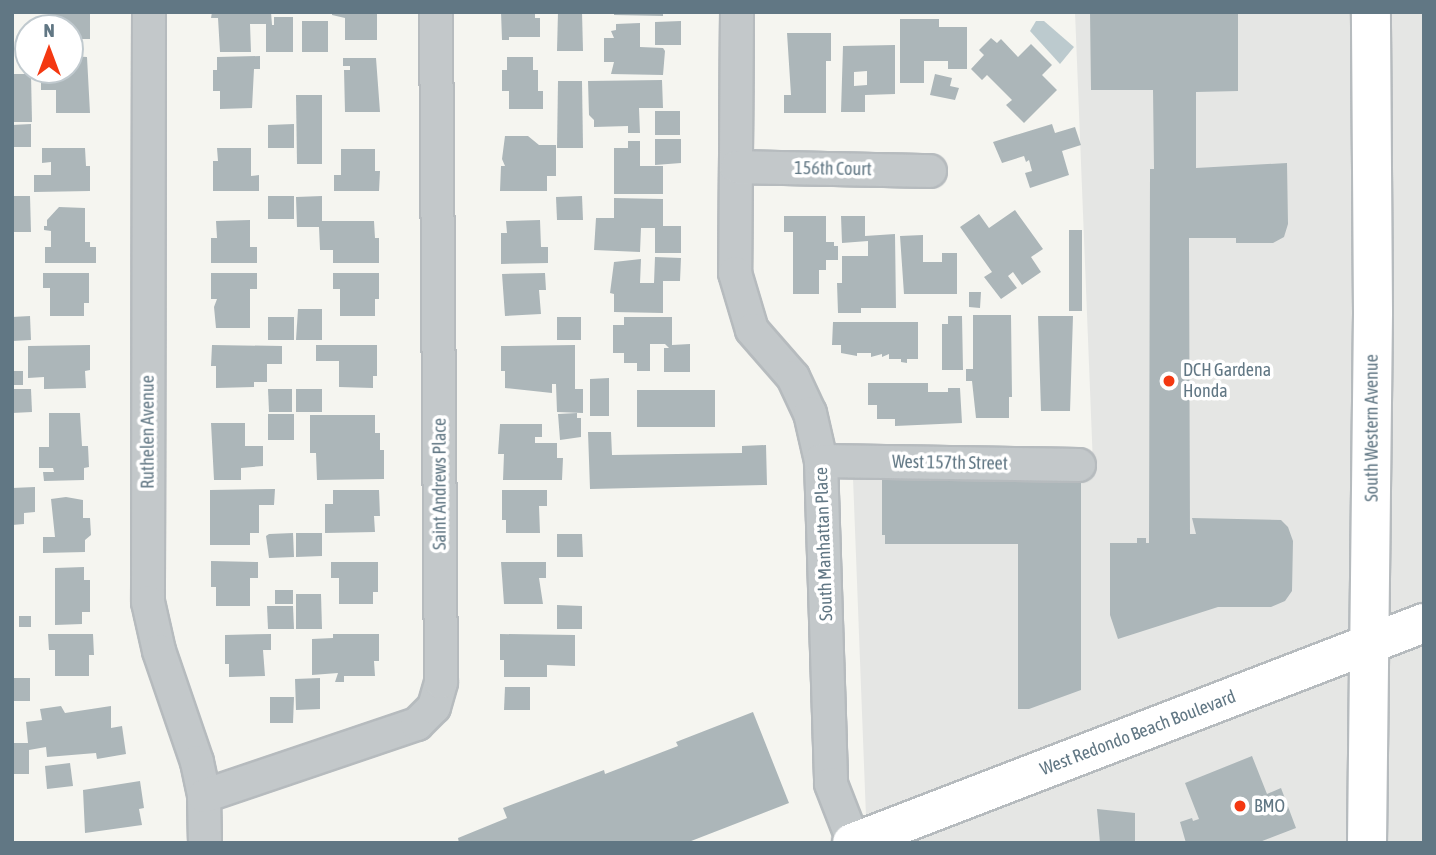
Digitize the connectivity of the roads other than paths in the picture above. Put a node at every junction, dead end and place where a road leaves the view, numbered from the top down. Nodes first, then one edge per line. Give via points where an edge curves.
1 (149, 12) edge
2 (436, 12) edge
3 (737, 12) edge
4 (1371, 12) edge
5 (737, 167) junction
6 (930, 171) dead end
7 (821, 461) junction
8 (1079, 465) dead end
9 (1424, 623) edge
10 (1370, 644) junction
11 (204, 796) junction
12 (205, 843) edge
13 (853, 843) edge
14 (1367, 843) edge

1 - 11 street, Ruthelen Avenue via 148,602
2 - 11 street, Saint Andrews Place via 441,681 434,707 417,724
3 - 5 street, South Manhattan Place
4 - 10 main road, South Western Avenue
5 - 6 street, 156th Court
5 - 7 street, South Manhattan Place via 735,273 752,330 793,377 810,413
7 - 8 street, West 157th Street
7 - 13 street, South Manhattan Place via 831,784
9 - 10 main road, West Redondo Beach Boulevard
10 - 13 main road, West Redondo Beach Boulevard
10 - 14 main road, South Western Avenue
11 - 12 street, Ruthelen Avenue

